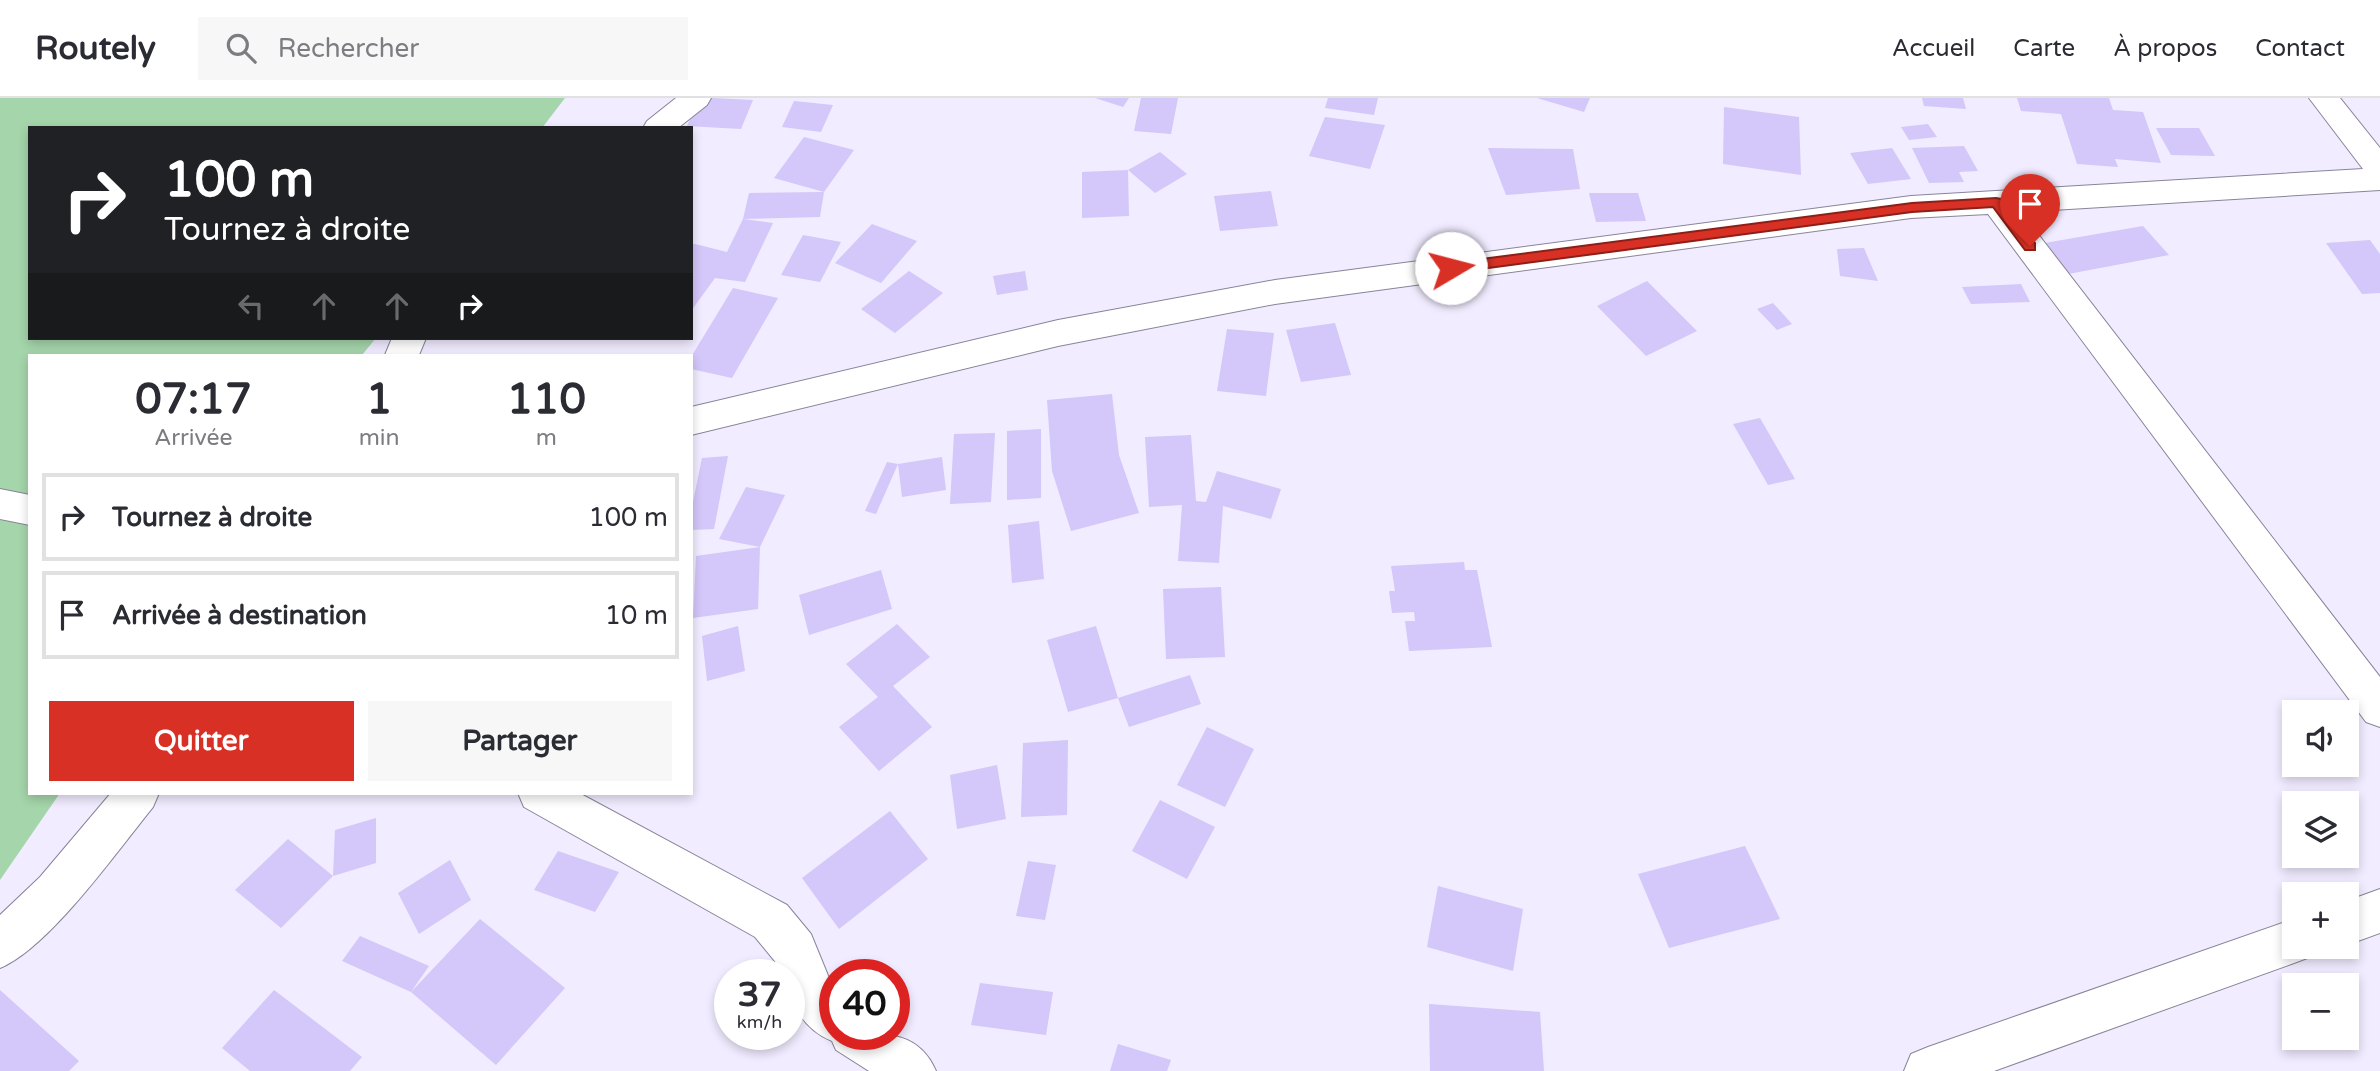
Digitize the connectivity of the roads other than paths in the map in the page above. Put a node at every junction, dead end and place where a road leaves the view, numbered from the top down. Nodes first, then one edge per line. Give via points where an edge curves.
1 (696, 98) edge
2 (2324, 98) edge
3 (661, 126) edge
4 (2380, 170) edge
5 (2380, 179) edge
6 (1996, 202) junction
7 (693, 421) edge
8 (2380, 709) edge
9 (136, 795) edge
10 (543, 795) edge
11 (2380, 911) edge
12 (2359, 919) edge
13 (2282, 945) edge
14 (0, 946) edge
15 (819, 1002) edge
16 (878, 1050) edge
17 (912, 1071) edge
18 (1928, 1071) edge

1 - 3 street
2 - 4 street
5 - 6 street
6 - 7 street via 1912,207 1275,292 1058,333
6 - 8 street
9 - 14 street via 56,892
10 - 15 street via 771,921 795,950
11 - 12 street
13 - 18 street
16 - 17 street

